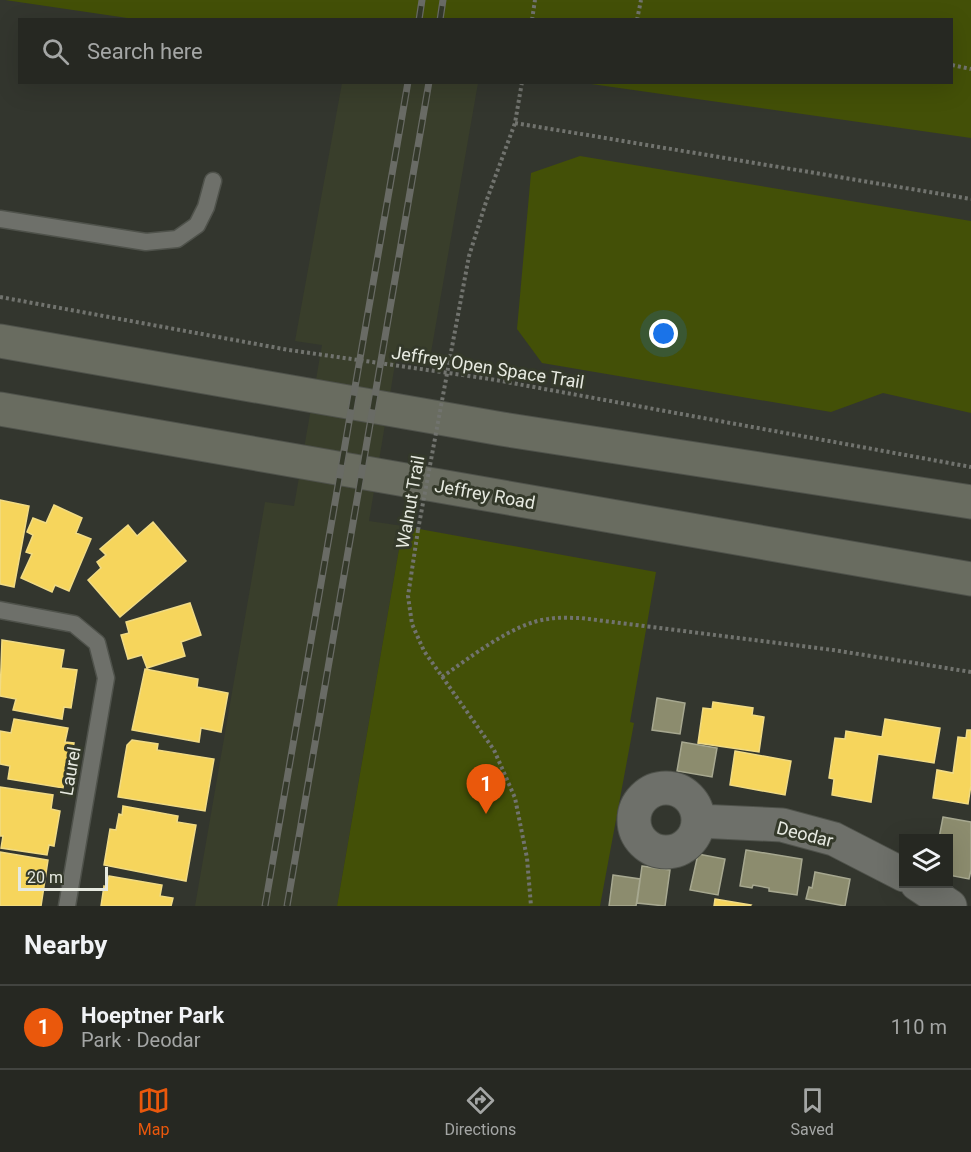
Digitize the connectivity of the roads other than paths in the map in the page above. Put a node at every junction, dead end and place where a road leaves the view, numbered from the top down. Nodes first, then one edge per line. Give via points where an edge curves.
1 (213, 181) dead end
2 (0, 219) edge
3 (0, 340) edge
4 (0, 409) edge
5 (971, 502) edge
6 (971, 579) edge
7 (0, 610) edge
8 (698, 821) dead end
9 (899, 873) edge
10 (922, 888) edge
11 (67, 906) edge
12 (951, 906) edge

1 - 2 lane via 197,225 177,239 146,242
3 - 5 main road via 502,429
4 - 6 main road, Jeffrey Road
7 - 11 lane, Laurel via 74,624 97,643 106,678
8 - 9 street, Deodar via 782,825 834,839
10 - 12 street

